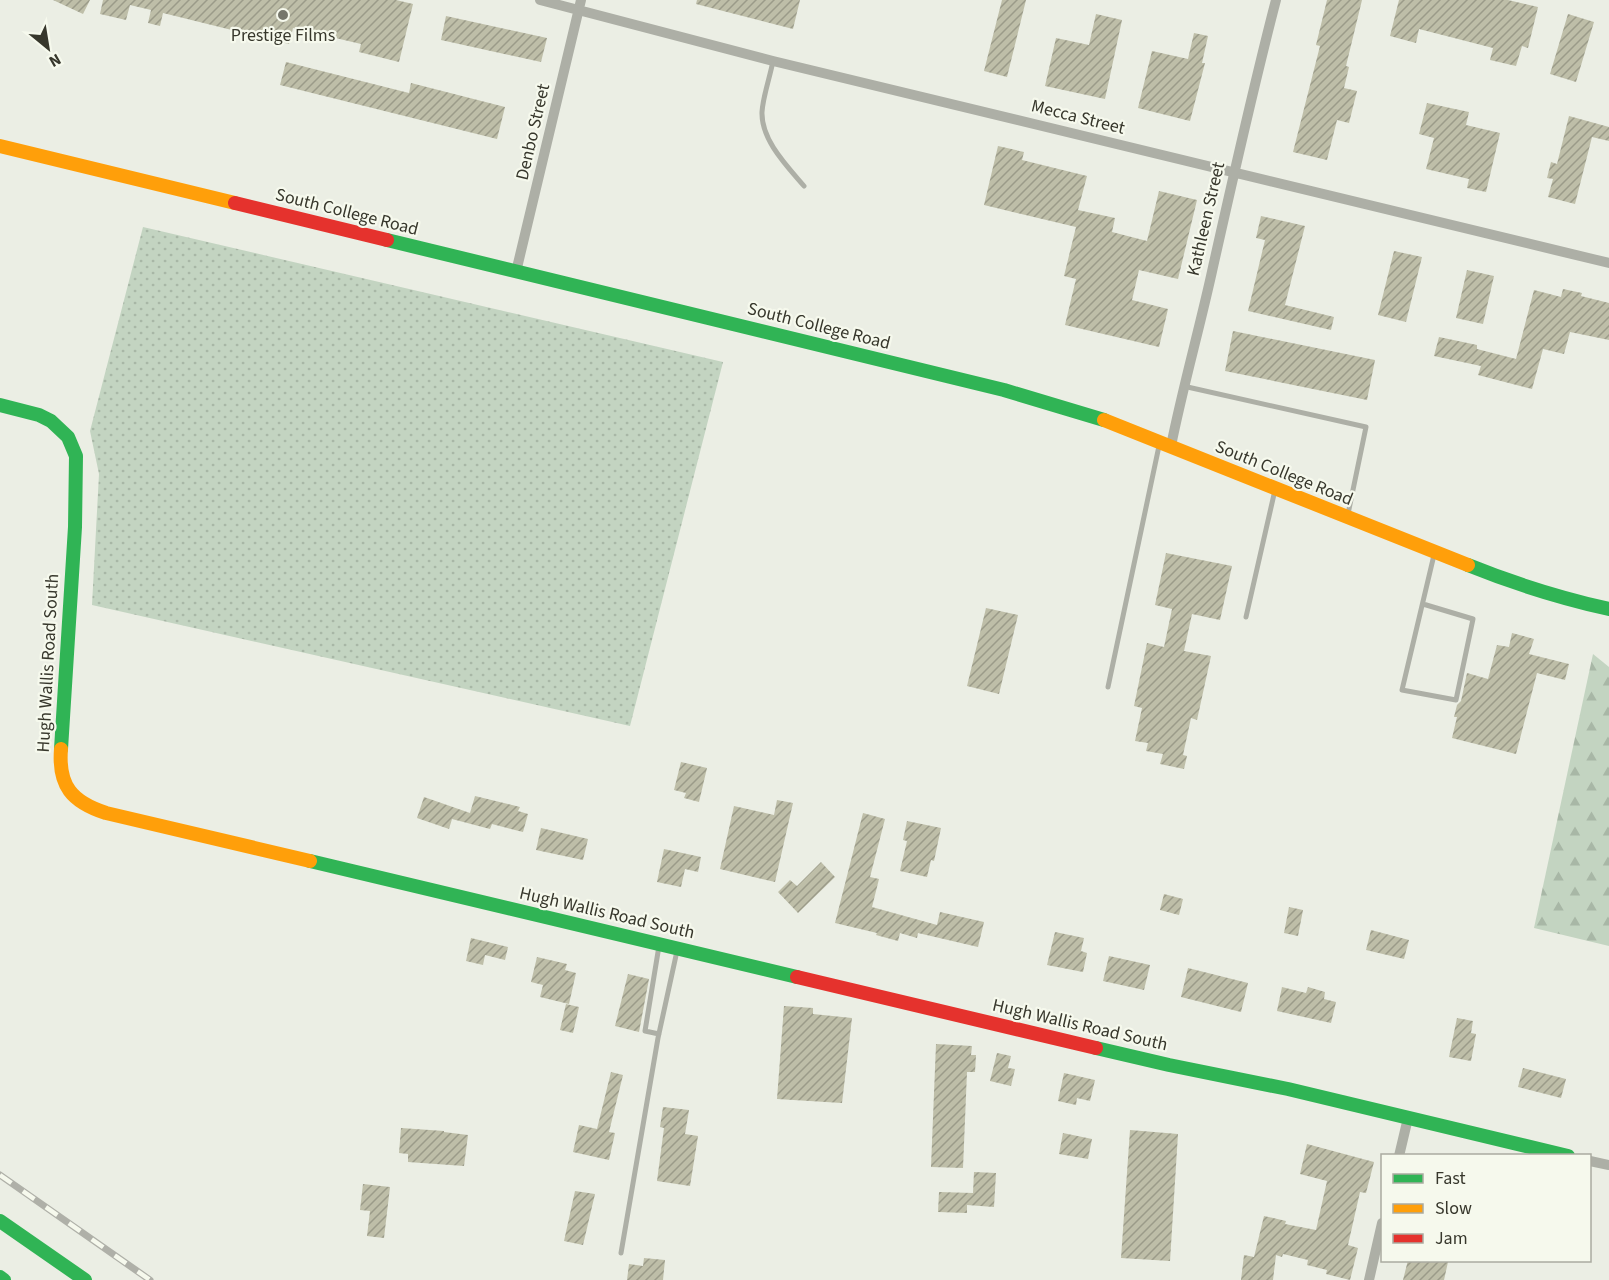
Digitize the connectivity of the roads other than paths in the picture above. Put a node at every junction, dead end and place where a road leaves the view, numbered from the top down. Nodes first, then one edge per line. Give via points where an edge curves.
1 (540, 0) edge
2 (1276, 0) edge
3 (580, 5) edge
4 (773, 61) junction
5 (0, 146) edge
6 (1233, 171) junction
7 (804, 186) dead end
8 (1609, 262) edge
9 (516, 272) junction
10 (1183, 386) junction
11 (0, 405) edge
12 (1165, 444) junction
13 (1275, 490) junction
14 (1348, 519) junction
15 (1435, 553) junction
16 (1423, 604) junction
17 (1609, 609) edge
18 (1246, 617) dead end
19 (1108, 687) dead end
20 (659, 944) junction
21 (677, 948) junction
22 (659, 1034) junction
23 (1408, 1118) junction
24 (1399, 1154) edge
25 (1564, 1154) edge
26 (1591, 1161) edge
27 (1609, 1165) edge
28 (0, 1221) edge
29 (1381, 1231) edge
30 (621, 1253) dead end
31 (0, 1277) edge
32 (4, 1280) edge
33 (85, 1280) edge
34 (1369, 1280) edge

1 - 3 street, Mecca Street
2 - 6 street, Kathleen Street
3 - 4 street, Mecca Street
3 - 9 street, Denbo Street
4 - 6 street, Mecca Street
4 - 7 lane via 762,112 764,128
5 - 9 main road, South College Road
6 - 8 street, Mecca Street
6 - 10 street, Kathleen Street
9 - 12 main road, South College Road via 1004,390 1089,414
10 - 12 street, Kathleen Street
10 - 14 lane via 1365,427
11 - 20 main road, Hugh Wallis Road South via 51,421 68,437 76,456 60,742 63,781 83,805
12 - 13 main road, South College Road
12 - 19 lane
13 - 14 main road, South College Road
13 - 18 lane
14 - 15 main road, South College Road
15 - 16 lane
15 - 17 main road, South College Road via 1520,586
16 - 16 lane via 1402,690 1456,700 1473,619
20 - 21 main road, Hugh Wallis Road South
20 - 22 lane via 645,1031
21 - 22 lane
21 - 23 main road, Hugh Wallis Road South
22 - 30 lane
23 - 24 street
23 - 25 main road, Hugh Wallis Road South
26 - 27 street
28 - 33 main road
29 - 34 street
31 - 32 main road

